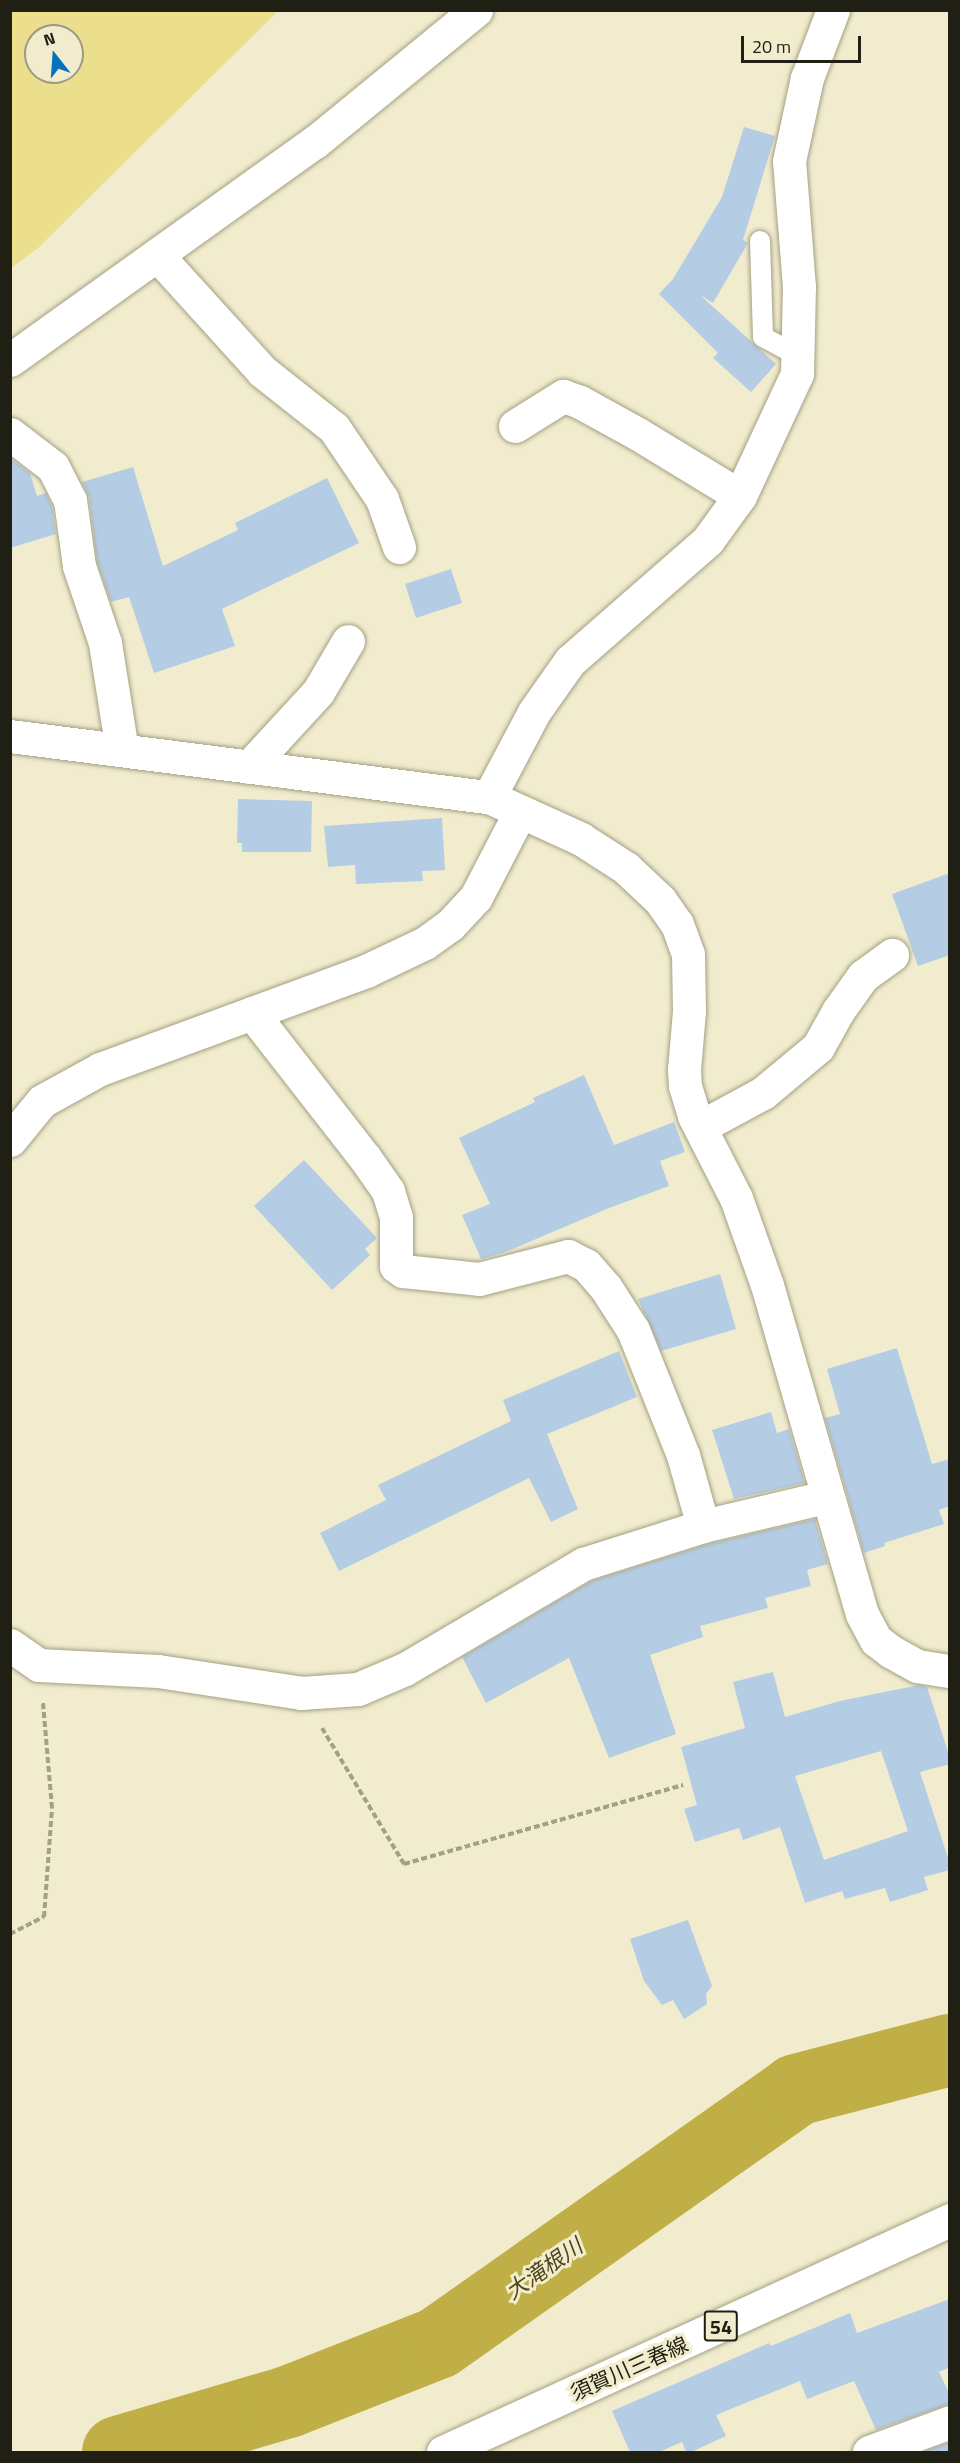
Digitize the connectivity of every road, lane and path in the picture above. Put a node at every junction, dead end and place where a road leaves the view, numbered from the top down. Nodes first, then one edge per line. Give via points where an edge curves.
1 (476, 10) edge
2 (833, 10) edge
3 (760, 241) dead end
4 (157, 255) junction
5 (797, 355) junction
6 (10, 360) edge
7 (515, 426) dead end
8 (10, 434) edge
9 (740, 496) junction
10 (399, 547) dead end
11 (348, 641) dead end
12 (10, 736) edge
13 (122, 750) junction
14 (249, 767) junction
15 (489, 797) junction
16 (520, 812) junction
17 (892, 955) dead end
18 (252, 1013) junction
19 (700, 1127) junction
20 (10, 1140) edge
21 (826, 1497) junction
22 (703, 1526) junction
23 (10, 1645) edge
24 (39, 1665) junction
25 (949, 1673) edge
26 (301, 1693) junction
27 (684, 1785) dead end
28 (10, 1934) edge
29 (950, 2220) edge
30 (950, 2422) edge
31 (490, 2442) edge
32 (442, 2452) edge
33 (869, 2452) edge

1 - 4 street via 315,142
2 - 5 street via 807,78 789,161 799,287
3 - 5 lane via 763,337
4 - 6 street
4 - 10 street via 262,371 334,428 382,499
5 - 9 street via 797,374
7 - 9 street via 563,396 628,429
8 - 13 street via 53,467 70,500 79,566 105,643
9 - 15 street via 708,540 570,661 534,712
11 - 14 street via 318,692
12 - 13 street
13 - 14 street
14 - 15 street
15 - 16 street
16 - 18 street via 476,897 450,925 425,943 366,971
16 - 19 street via 581,840 626,868 660,900 677,924 688,954 685,1086
17 - 19 street via 863,976 818,1047 763,1093
18 - 20 street via 100,1070 42,1101
18 - 22 street via 388,1191 396,1217 396,1266 403,1271 479,1279 568,1256 586,1265 633,1330 683,1455
19 - 21 street via 736,1198 767,1285
21 - 22 street
21 - 25 street via 862,1614 876,1640 917,1666
22 - 26 street via 583,1564 405,1669 358,1689
23 - 24 street
24 - 26 street via 158,1671
24 - 28 path via 52,1808 48,1887 44,1917
26 - 27 path via 404,1864
29 - 31 street, 須賀川三春線 / 54
30 - 33 street
31 - 32 street, 須賀川三春線

